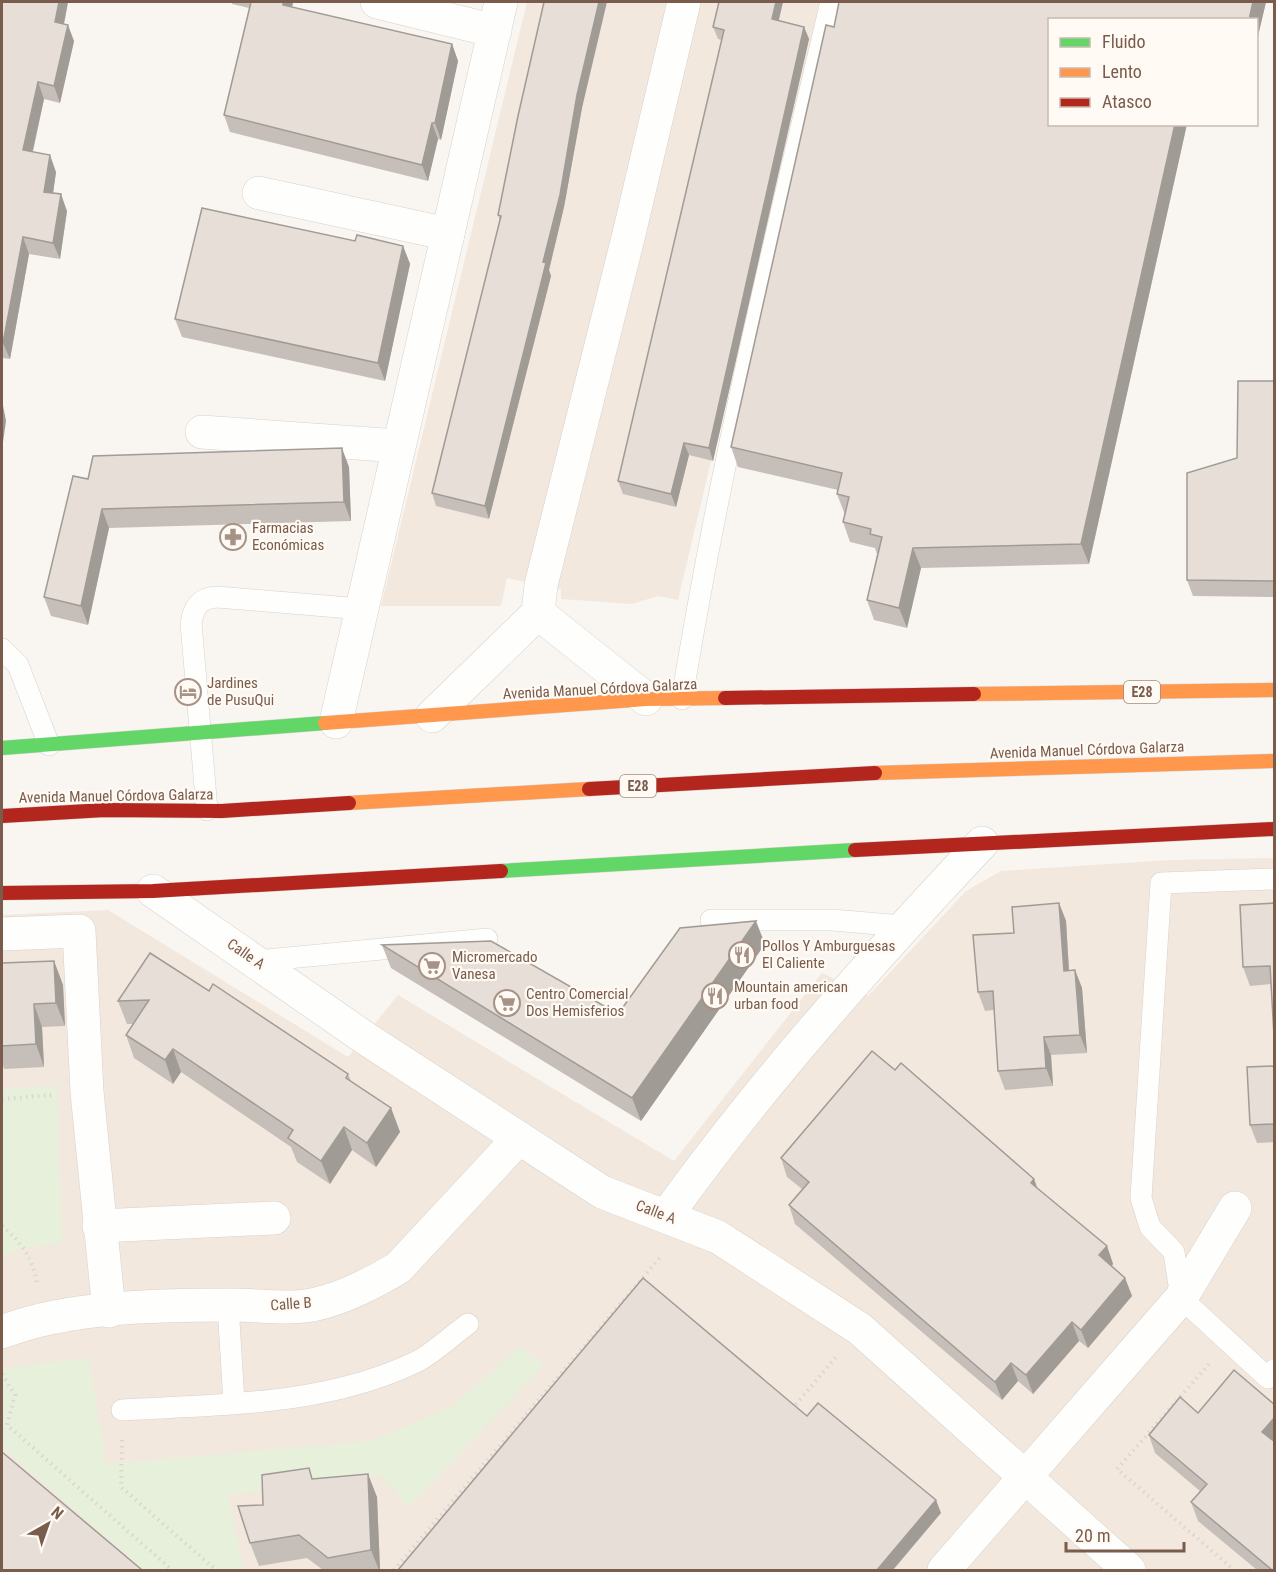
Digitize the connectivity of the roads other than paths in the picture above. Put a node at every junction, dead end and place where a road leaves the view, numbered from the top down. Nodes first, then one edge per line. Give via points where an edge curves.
1 (377, 2) edge
2 (684, 2) edge
3 (831, 2) edge
4 (498, 16) edge
5 (259, 194) dead end
6 (448, 234) junction
7 (202, 432) dead end
8 (399, 446) junction
9 (362, 609) junction
10 (538, 614) junction
11 (2, 649) edge
12 (1275, 690) edge
13 (646, 699) junction
14 (682, 699) junction
15 (432, 716) junction
16 (336, 722) junction
17 (199, 735) junction
18 (49, 745) junction
19 (2, 748) edge
20 (1275, 761) edge
21 (207, 810) junction
22 (2, 816) edge
23 (1275, 829) edge
24 (982, 843) junction
25 (1275, 879) edge
26 (153, 891) junction
27 (2, 893) edge
28 (711, 920) dead end
29 (903, 926) junction
30 (2, 934) edge
31 (487, 939) edge
32 (256, 961) junction
33 (519, 1138) junction
34 (1235, 1208) dead end
35 (274, 1218) dead end
36 (677, 1220) junction
37 (99, 1227) junction
38 (1181, 1298) junction
39 (228, 1305) junction
40 (110, 1311) junction
41 (468, 1324) dead end
42 (2, 1332) edge
43 (1275, 1370) edge
44 (234, 1403) junction
45 (122, 1410) road end
46 (1024, 1478) junction
47 (944, 1570) edge
48 (1130, 1570) edge

1 - 4 street
2 - 10 street via 541,585
3 - 14 lane via 762,291 709,537
4 - 6 street
5 - 6 street
6 - 8 street
7 - 8 street
8 - 9 street
9 - 16 street
9 - 17 lane via 217,597 199,603 191,623
10 - 13 street
10 - 15 street
11 - 18 lane via 18,665
12 - 14 main road, Avenida Manuel Córdova Galarza / E28
13 - 14 main road, Avenida Manuel Córdova Galarza / E28
13 - 15 main road, Avenida Manuel Córdova Galarza / E28
15 - 16 main road, Avenida Manuel Córdova Galarza / E28
16 - 17 main road, Avenida Manuel Córdova Galarza / E28
17 - 18 main road, Avenida Manuel Córdova Galarza / E28
17 - 21 lane
18 - 19 main road, Avenida Manuel Córdova Galarza / E28
20 - 21 main road, Avenida Manuel Córdova Galarza / E28 via 842,774
21 - 22 main road, Avenida Manuel Córdova Galarza / E28
23 - 24 main road
24 - 26 main road
24 - 29 street
25 - 38 lane via 1161,883 1141,1198 1150,1227 1174,1252
26 - 27 main road
26 - 32 street, Calle A
28 - 29 lane via 832,920
29 - 36 street via 723,1137
30 - 37 street via 79,931
31 - 32 lane
32 - 33 street, Calle A
33 - 36 street, Calle A via 602,1192
33 - 39 street, Calle B via 398,1268 373,1283 306,1306
34 - 38 street
35 - 37 street
36 - 46 street, Calle A via 718,1237 860,1329
37 - 40 street
38 - 43 lane via 1268,1378
38 - 46 street
39 - 40 street, Calle B
39 - 44 lane
40 - 42 street, Calle B via 42,1318
41 - 44 lane via 417,1361 357,1384 292,1399
44 - 45 lane
46 - 47 street
46 - 48 street, Calle A

